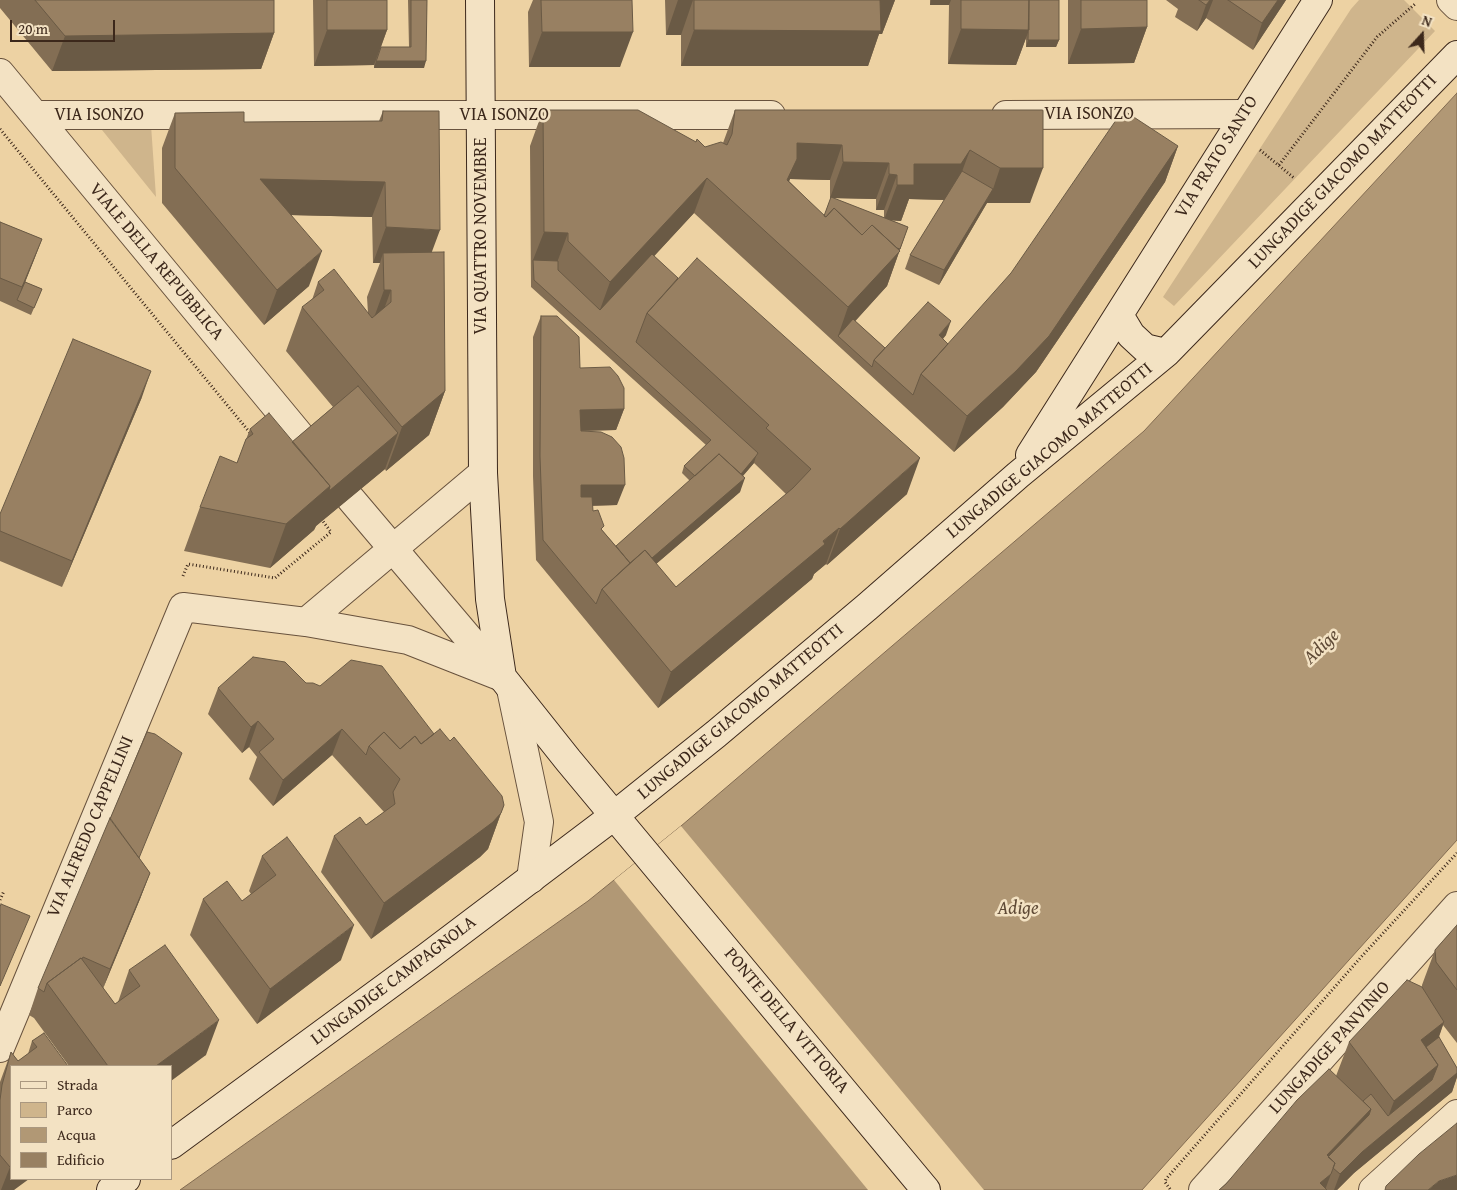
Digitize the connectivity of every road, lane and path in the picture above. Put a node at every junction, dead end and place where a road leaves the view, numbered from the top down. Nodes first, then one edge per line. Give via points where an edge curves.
1 (480, 0) edge
2 (1318, 0) edge
3 (1451, 0) edge
4 (1415, 4) dead end
5 (1457, 6) edge
6 (1457, 55) edge
7 (0, 73) edge
8 (1244, 114) junction
9 (35, 115) junction
10 (480, 115) junction
11 (799, 115) edge
12 (978, 115) edge
13 (0, 129) edge
14 (1256, 147) dead end
15 (1279, 165) junction
16 (1299, 182) dead end
17 (1119, 315) junction
18 (1166, 353) junction
19 (252, 436) edge
20 (312, 450) edge
21 (482, 473) junction
22 (1018, 475) junction
23 (350, 498) edge
24 (392, 549) junction
25 (306, 622) junction
26 (506, 683) junction
27 (615, 815) junction
28 (1457, 853) edge
29 (531, 879) junction
30 (4, 891) dead end
31 (0, 900) edge
32 (1457, 906) edge
33 (0, 1048) edge
34 (1457, 1114) edge
35 (172, 1144) edge
36 (125, 1180) edge
37 (110, 1190) edge
38 (926, 1190) edge
39 (1171, 1190) edge
40 (1203, 1190) edge
41 (1373, 1190) edge

1 - 10 street, VIA QUATTRO NOVEMBRE
2 - 8 street, VIA PRATO SANTO
3 - 5 street
4 - 15 path via 1377,37
6 - 18 street, LUNGADIGE GIACOMO MATTEOTTI
7 - 9 street, VIALE DELLA REPUBBLICA
8 - 12 street, VIA ISONZO
8 - 17 street, VIA PRATO SANTO
9 - 10 street, VIA ISONZO
9 - 20 street, VIALE DELLA REPUBBLICA
10 - 11 street, VIA ISONZO
10 - 21 street, VIA QUATTRO NOVEMBRE
13 - 19 path
14 - 15 path
15 - 16 path
17 - 18 street via 1131,335 1145,348
17 - 22 street, VIA PRATO SANTO
18 - 22 street, LUNGADIGE GIACOMO MATTEOTTI
21 - 24 street
21 - 26 street, VIA QUATTRO NOVEMBRE via 490,599
22 - 27 street, LUNGADIGE GIACOMO MATTEOTTI via 716,734
23 - 24 street
24 - 25 street
24 - 26 street
25 - 26 street via 408,640
25 - 33 street, VIA ALFREDO CAPPELLINI via 183,607
26 - 27 street
26 - 29 street, VIA QUATTRO NOVEMBRE via 539,822
27 - 29 street, LUNGADIGE CAMPAGNOLA
27 - 38 street, PONTE DELLA VITTORIA
28 - 39 path via 1166,1179
29 - 35 street, LUNGADIGE CAMPAGNOLA
30 - 31 path
32 - 40 street, LUNGADIGE PANVINIO via 1397,992
34 - 41 street
36 - 37 street

